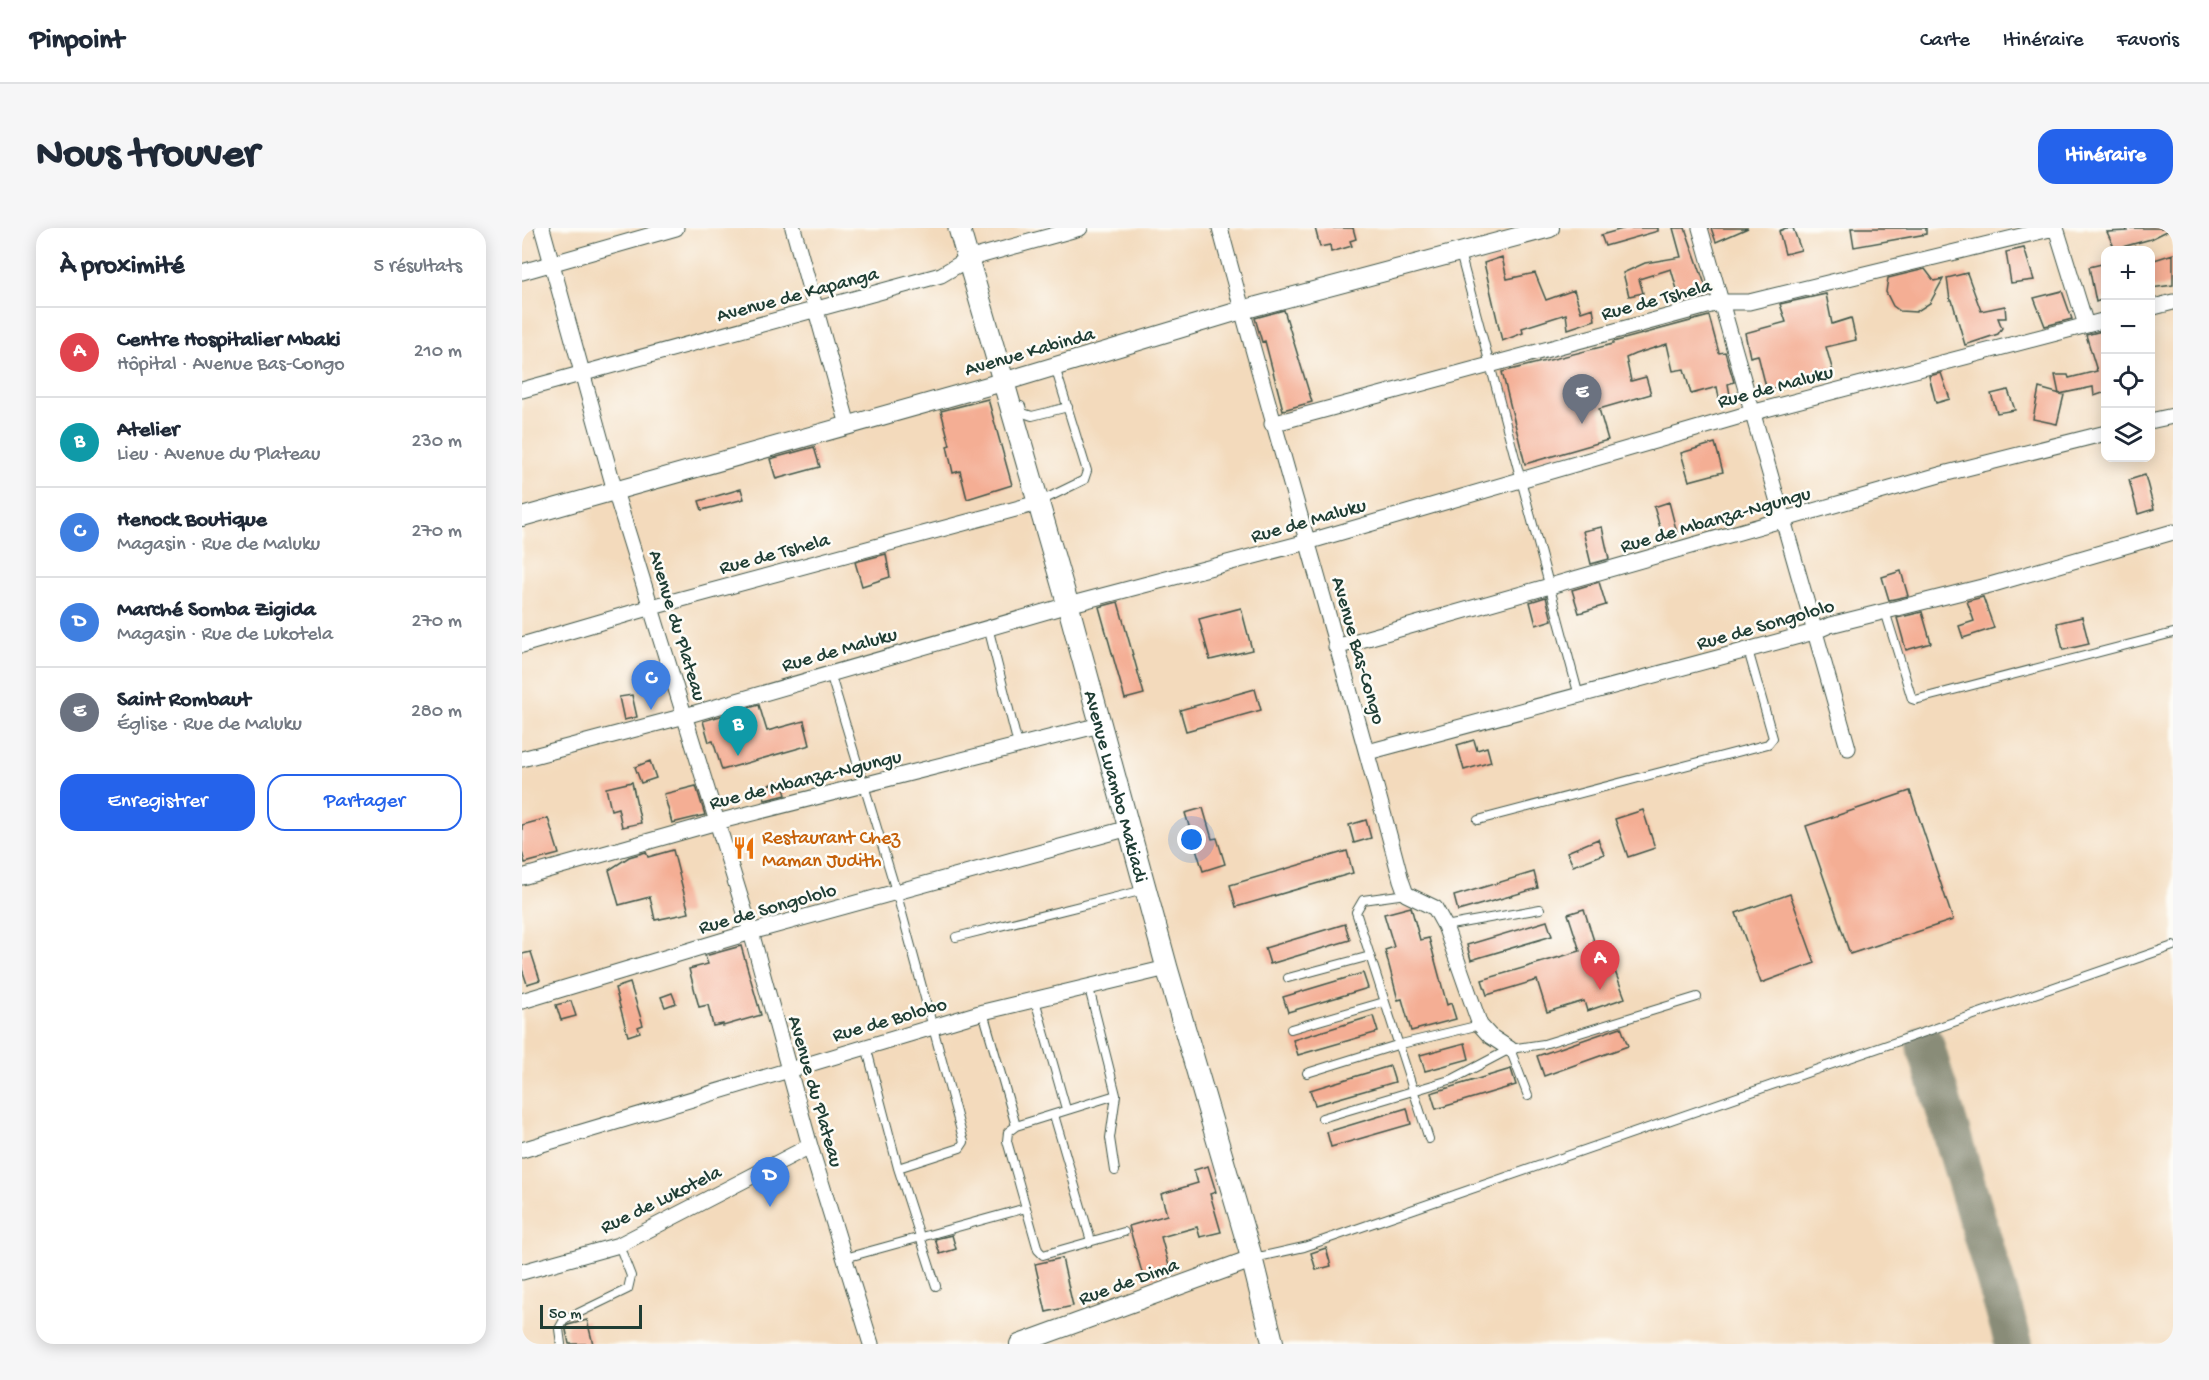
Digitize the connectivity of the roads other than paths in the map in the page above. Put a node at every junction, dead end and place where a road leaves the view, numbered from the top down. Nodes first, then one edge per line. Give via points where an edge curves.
1 (542, 228) edge
2 (676, 228) edge
3 (793, 228) edge
4 (959, 228) edge
5 (1080, 228) edge
6 (1220, 228) edge
7 (1550, 228) edge
8 (1700, 228) edge
9 (2055, 228) edge
10 (1460, 253) junction
11 (968, 259) junction
12 (553, 264) junction
13 (522, 272) edge
14 (1722, 302) junction
15 (2173, 302) edge
16 (2155, 307) edge
17 (817, 310) junction
18 (1242, 310) junction
19 (2101, 321) edge
20 (2086, 325) junction
21 (1490, 365) junction
22 (1055, 366) junction
23 (582, 374) junction
24 (1010, 383) junction
25 (522, 390) edge
26 (1019, 402) dead end
27 (1068, 407) junction
28 (1751, 413) junction
29 (2173, 416) edge
30 (2155, 420) edge
31 (1272, 424) junction
32 (848, 425) junction
33 (2101, 434) edge
34 (1521, 479) junction
35 (615, 491) junction
36 (1038, 503) junction
37 (522, 517) edge
38 (1782, 520) junction
39 (2173, 532) edge
40 (1307, 542) junction
41 (1551, 586) junction
42 (1068, 605) junction
43 (652, 607) junction
44 (1885, 611) junction
45 (988, 627) junction
46 (1814, 632) junction
47 (2173, 633) edge
48 (522, 645) edge
49 (1336, 647) junction
50 (1748, 650) junction
51 (830, 673) junction
52 (1579, 696) junction
53 (685, 716) junction
54 (1100, 725) junction
55 (1018, 745) junction
56 (1848, 748) dead end
57 (1368, 752) junction
58 (522, 759) edge
59 (865, 784) junction
60 (1478, 820) dead end
61 (717, 822) junction
62 (1129, 828) junction
63 (522, 877) edge
64 (1145, 889) junction
65 (896, 891) junction
66 (1406, 894) junction
67 (1540, 909) dead end
68 (1445, 926) junction
69 (751, 932) junction
70 (956, 937) dead end
71 (2173, 946) edge
72 (1370, 956) junction
73 (1167, 968) junction
74 (1288, 978) dead end
75 (1089, 988) junction
76 (1697, 997) dead end
77 (1035, 1000) junction
78 (522, 1001) edge
79 (1384, 1002) junction
80 (983, 1012) junction
81 (1480, 1024) junction
82 (933, 1027) junction
83 (1291, 1029) dead end
84 (1397, 1045) junction
85 (866, 1046) junction
86 (1510, 1049) junction
87 (788, 1069) junction
88 (1307, 1073) dead end
89 (1412, 1089) junction
90 (1116, 1095) junction
91 (1527, 1096) dead end
92 (1066, 1109) junction
93 (1054, 1115) junction
94 (1322, 1118) dead end
95 (1016, 1126) junction
96 (1429, 1139) dead end
97 (810, 1146) junction
98 (522, 1150) edge
99 (898, 1168) junction
100 (1115, 1171) dead end
101 (1026, 1208) junction
102 (1124, 1232) dead end
103 (921, 1237) junction
104 (1091, 1241) junction
105 (619, 1245) junction
106 (845, 1258) junction
107 (1252, 1259) junction
108 (522, 1272) edge
109 (936, 1286) dead end
110 (561, 1344) edge
111 (871, 1344) edge
112 (1019, 1344) edge
113 (1274, 1344) edge

1 - 12 street, Avenue du Plateau
2 - 12 street
3 - 17 street
4 - 11 main road, Avenue Luambo Makiadi
5 - 11 street, Avenue de Kapanga
6 - 18 street, Avenue Bas-Congo
7 - 10 street, Avenue Kabinda
8 - 14 street
9 - 14 street, Rue de Tshela via 1749,302
9 - 20 street
10 - 18 street, Avenue Kabinda
10 - 21 lane
11 - 17 street, Avenue de Kapanga via 941,275
11 - 24 main road, Avenue Luambo Makiadi
12 - 13 street
12 - 23 street, Avenue du Plateau
14 - 21 street, Rue de Tshela
14 - 28 street
15 - 16 street
17 - 23 street, Avenue de Kapanga
17 - 32 street
18 - 22 street, Avenue Kabinda
18 - 31 street, Avenue Bas-Congo
19 - 20 street, Rue de Maluku
20 - 28 street, Rue de Maluku
21 - 31 street, Rue de Tshela
21 - 34 lane
22 - 24 street, Avenue Kabinda
22 - 27 lane
23 - 25 street, Avenue de Kapanga
23 - 35 street, Avenue du Plateau
24 - 32 street, Avenue Kabinda
24 - 36 main road, Avenue Luambo Makiadi
26 - 27 lane via 1023,413 1032,416
27 - 36 lane via 1087,471 1084,480
28 - 34 street, Rue de Maluku
28 - 38 street
29 - 30 street
31 - 40 street, Avenue Bas-Congo
32 - 35 street, Avenue Kabinda
33 - 38 street, Rue de Mbanza-Ngungu
34 - 40 street, Rue de Maluku
34 - 41 lane
35 - 37 street, Avenue Kabinda
35 - 43 street, Avenue du Plateau
36 - 42 main road, Avenue Luambo Makiadi
36 - 43 street, Rue de Tshela
38 - 41 street, Rue de Mbanza-Ngungu
38 - 46 street
39 - 44 street, Rue de Songololo
40 - 42 street, Rue de Maluku
40 - 49 street, Avenue Bas-Congo
41 - 49 street, Rue de Mbanza-Ngungu
41 - 52 lane
42 - 45 street, Rue de Maluku
42 - 54 main road, Avenue Luambo Makiadi
43 - 48 street, Rue de Tshela
43 - 53 street, Avenue du Plateau
44 - 46 street, Rue de Songololo
44 - 47 lane via 1907,686 1915,700
45 - 51 street, Rue de Maluku
45 - 55 lane
46 - 50 street, Rue de Songololo
46 - 56 street
49 - 57 street, Avenue Bas-Congo
50 - 52 street, Rue de Songololo
50 - 60 lane via 1773,738 1768,744
51 - 53 street, Rue de Maluku
51 - 59 lane
52 - 57 street, Rue de Songololo
53 - 58 street, Rue de Maluku
53 - 61 street, Avenue du Plateau
54 - 55 street, Rue de Mbanza-Ngungu
54 - 62 main road, Avenue Luambo Makiadi
55 - 59 street, Rue de Mbanza-Ngungu
57 - 66 street, Avenue Bas-Congo
59 - 61 street, Rue de Mbanza-Ngungu
59 - 65 lane
61 - 63 street, Rue de Mbanza-Ngungu
61 - 69 street, Avenue du Plateau
62 - 64 main road, Avenue Luambo Makiadi
62 - 65 street, Rue de Songololo
64 - 70 lane
64 - 73 main road, Avenue Luambo Makiadi
65 - 69 street, Rue de Songololo
65 - 82 lane
66 - 68 street via 1436,908
66 - 72 lane via 1358,904 1356,912
67 - 68 lane
68 - 81 street
69 - 78 street, Rue de Songololo
69 - 87 street, Avenue du Plateau
71 - 107 lane via 1304,1247
72 - 74 lane
72 - 79 lane
73 - 75 street, Rue de Bolobo
73 - 107 main road, Avenue Luambo Makiadi
75 - 77 street, Rue de Bolobo
75 - 90 lane
76 - 86 lane via 1544,1044
77 - 80 street, Rue de Bolobo
77 - 92 lane
79 - 83 lane
79 - 84 lane
80 - 82 street, Rue de Bolobo
80 - 95 lane
81 - 84 lane
81 - 86 street
82 - 85 street, Rue de Bolobo
82 - 99 lane via 964,1142 960,1148
84 - 88 lane
84 - 89 lane
85 - 87 street, Rue de Bolobo
85 - 99 lane
86 - 89 lane via 1453,1078
86 - 91 lane
87 - 97 street, Avenue du Plateau
87 - 98 street, Rue de Bolobo
89 - 94 lane
89 - 96 lane
90 - 92 lane
90 - 100 lane via 1110,1138
92 - 93 lane
93 - 95 lane
93 - 104 lane
95 - 101 lane via 1008,1132 1007,1141
97 - 105 street, Rue de Lukotela
97 - 106 street, Avenue du Plateau
99 - 103 lane
101 - 103 lane
101 - 104 lane via 1038,1250 1043,1255
102 - 104 lane
103 - 106 lane
103 - 109 lane
105 - 108 street, Rue de Lukotela
105 - 110 lane via 631,1276 628,1289 564,1320 559,1329
106 - 111 street, Avenue du Plateau
107 - 112 street, Rue de Dima
107 - 113 main road, Avenue Luambo Makiadi

